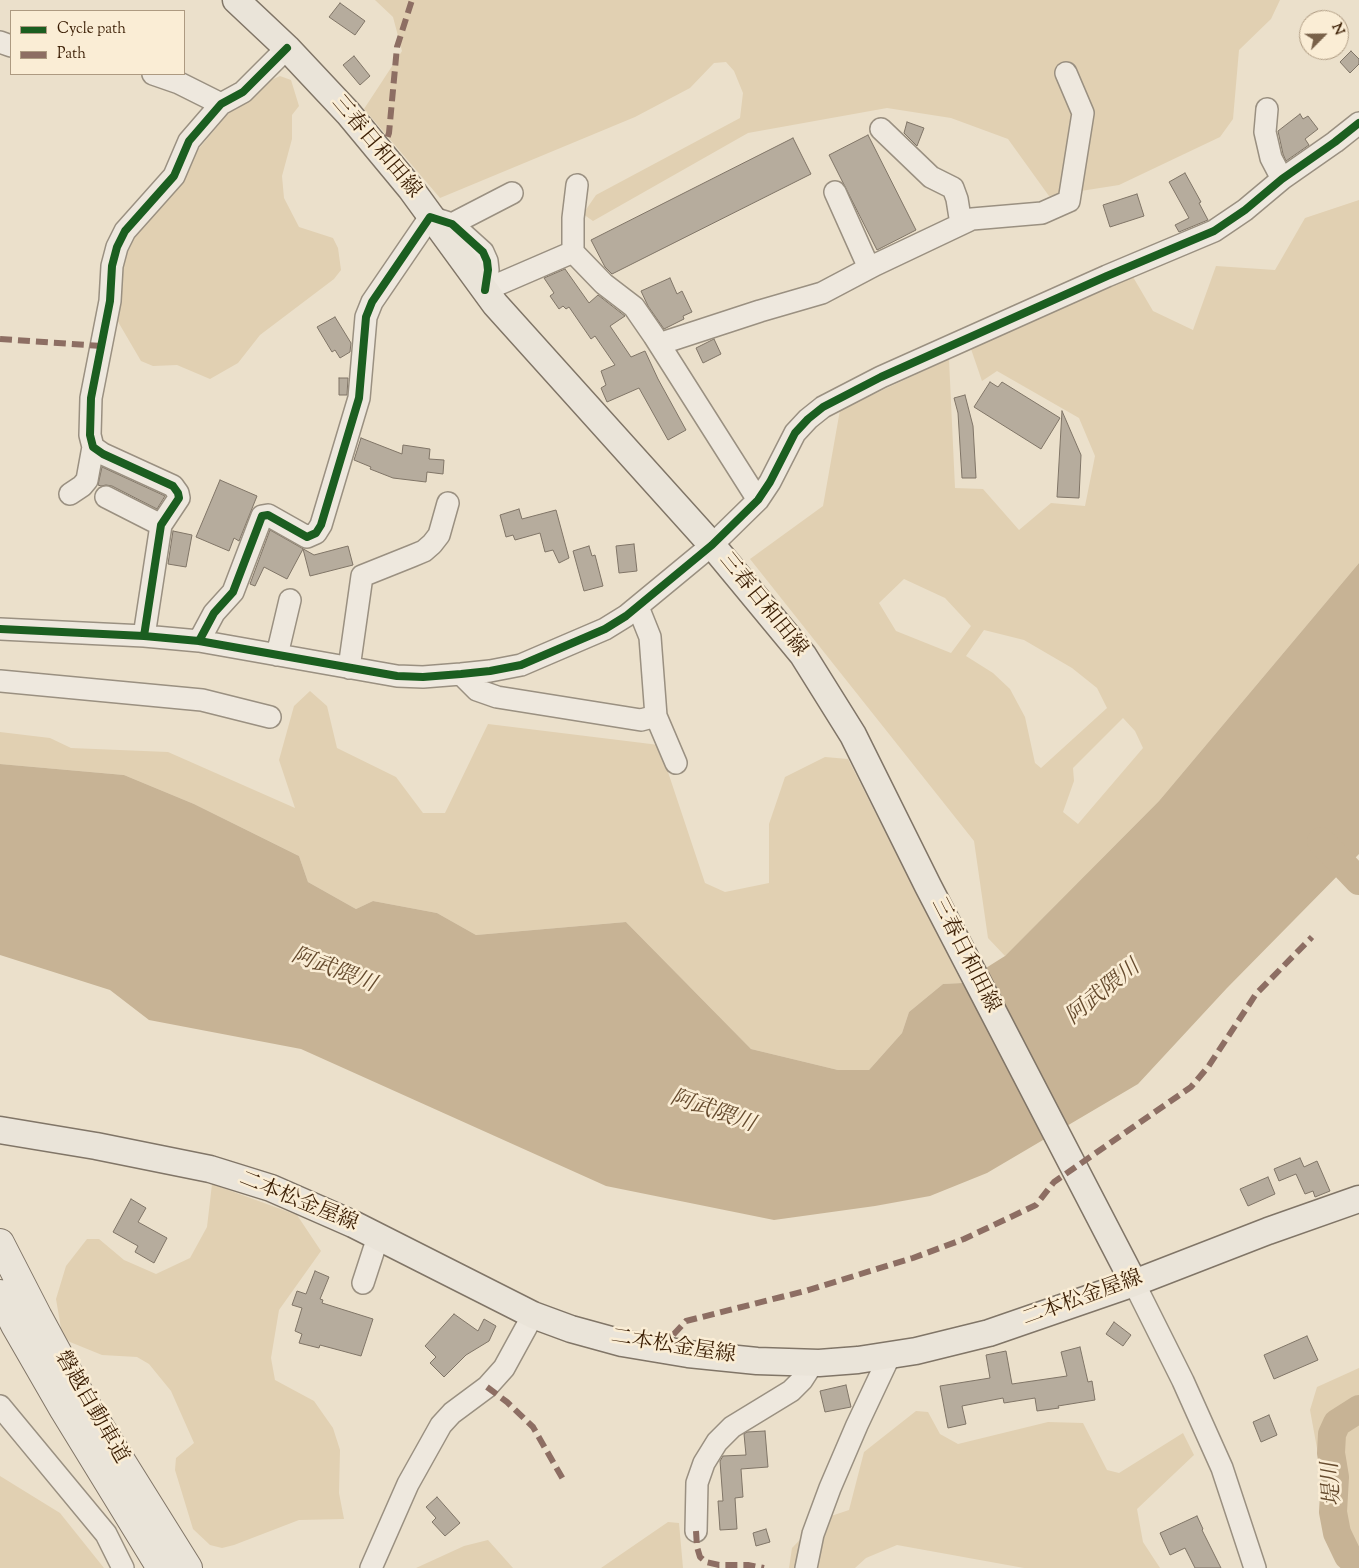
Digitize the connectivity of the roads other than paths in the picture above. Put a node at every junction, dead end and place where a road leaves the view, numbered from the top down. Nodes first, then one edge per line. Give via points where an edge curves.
1 (236, 0) edge
2 (287, 48) junction
3 (1066, 73) dead end
4 (157, 75) edge
5 (221, 104) junction
6 (1267, 109) dead end
7 (1359, 123) edge
8 (881, 129) dead end
9 (1282, 179) junction
10 (577, 185) dead end
11 (512, 192) dead end
12 (835, 192) dead end
13 (441, 220) junction
14 (962, 224) junction
15 (573, 252) junction
16 (869, 268) junction
17 (485, 290) junction
18 (659, 344) junction
19 (93, 447) junction
20 (70, 494) dead end
21 (106, 497) dead end
22 (758, 500) junction
23 (448, 503) dead end
24 (161, 525) junction
25 (712, 545) junction
26 (290, 600) dead end
27 (638, 607) junction
28 (0, 629) edge
29 (144, 636) junction
30 (200, 641) junction
31 (277, 655) junction
32 (349, 668) junction
33 (461, 674) junction
34 (0, 681) edge
35 (656, 716) junction
36 (270, 717) dead end
37 (676, 763) dead end
38 (0, 1130) edge
39 (1359, 1199) edge
40 (378, 1237) junction
41 (0, 1242) edge
42 (363, 1283) dead end
43 (1134, 1283) junction
44 (0, 1294) edge
45 (534, 1315) junction
46 (26, 1321) junction
47 (890, 1355) junction
48 (812, 1363) junction
49 (0, 1406) edge
50 (696, 1531) dead end
51 (123, 1568) edge
52 (161, 1568) edge
53 (188, 1568) edge
54 (371, 1568) edge
55 (806, 1568) edge
56 (1255, 1568) edge

1 - 2 main road, 三春日和田線
2 - 5 street via 244,92
2 - 13 main road, 三春日和田線
3 - 14 street via 1083,113 1069,201 1042,213 972,219
4 - 5 street
5 - 19 street via 189,141 174,176 125,231 117,248 91,398 90,435
6 - 9 street via 1265,132 1271,158
7 - 9 street
8 - 14 street via 931,177 953,188
9 - 22 street via 1214,231 881,377 823,407 795,434
10 - 15 street
11 - 13 street
12 - 16 street
13 - 17 main road, 三春日和田線
13 - 30 street via 372,302 366,317 359,398 322,525 307,537 268,515 262,516 233,592 214,613
14 - 16 street
15 - 17 street
15 - 18 street via 604,284 634,307
16 - 18 street via 822,292
17 - 25 main road, 三春日和田線 via 530,345
18 - 22 street
19 - 20 street via 87,480
19 - 24 street via 173,486 179,498
21 - 24 street
22 - 25 street
23 - 32 street via 439,535 424,551 362,576
24 - 29 street
25 - 27 street
25 - 43 main road, 三春日和田線 via 803,655 854,735 919,869
26 - 31 street
27 - 33 street via 605,629 522,665
27 - 35 street via 650,637
28 - 29 street
29 - 30 street
30 - 31 street
31 - 32 street
32 - 33 street via 397,676
33 - 35 street via 478,690 496,697 641,720
34 - 36 street via 202,700
35 - 37 street
38 - 40 main road, 二本松金屋線 via 210,1169 271,1188
39 - 43 main road, 二本松金屋線
40 - 42 street
40 - 45 main road, 二本松金屋線
41 - 46 highway, 磐越自動車道
43 - 47 main road, 二本松金屋線 via 989,1333
43 - 56 street via 1222,1468
44 - 46 highway, 磐越自動車道
45 - 48 main road, 二本松金屋線 via 622,1343 688,1354
45 - 54 street via 504,1368 487,1387 441,1424 408,1484
46 - 52 highway, 磐越自動車道 via 64,1410
46 - 53 highway, 磐越自動車道 via 83,1400
47 - 48 main road, 二本松金屋線
47 - 55 street via 830,1488 813,1534
48 - 50 street via 791,1391 732,1427 717,1442 697,1483
49 - 51 street via 106,1534

